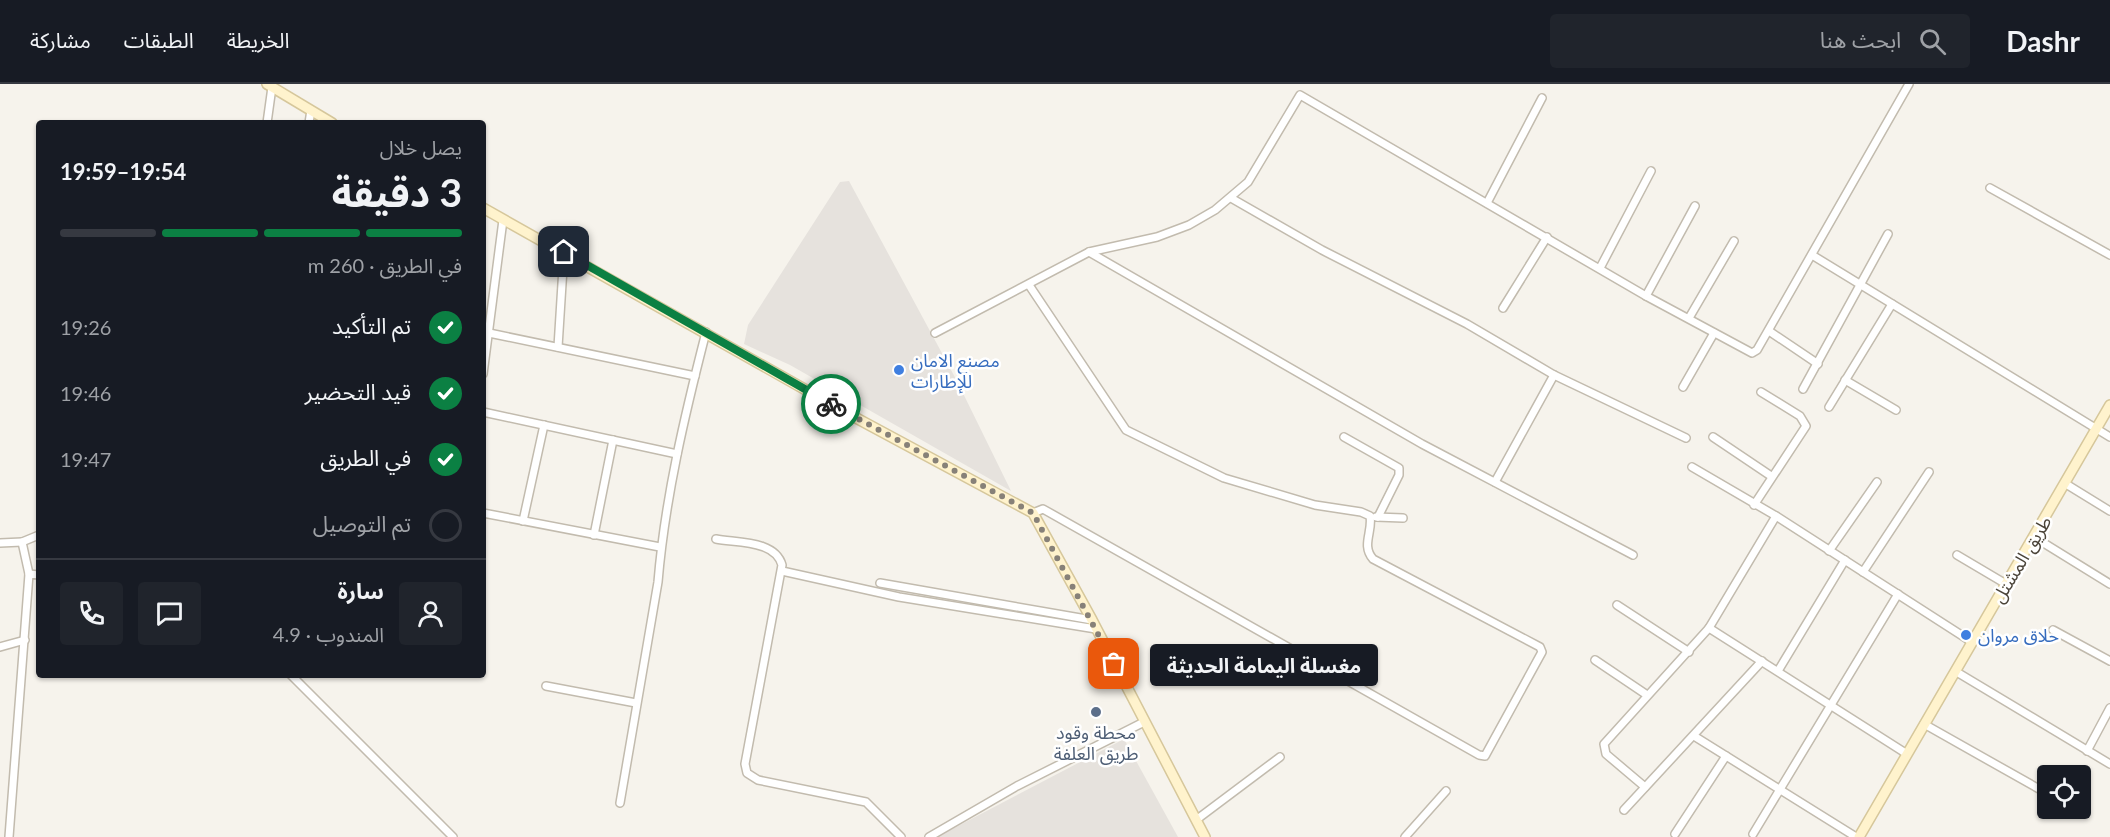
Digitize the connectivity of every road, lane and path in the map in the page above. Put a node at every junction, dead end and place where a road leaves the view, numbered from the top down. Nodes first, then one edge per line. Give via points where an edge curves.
1 (1909, 84) edge
2 (270, 85) edge
3 (1542, 98) dead end
4 (311, 110) junction
5 (267, 120) edge
6 (309, 120) edge
7 (327, 120) edge
8 (1651, 171) dead end
9 (1990, 188) dead end
10 (1231, 198) junction
11 (1487, 203) junction
12 (1695, 206) dead end
13 (486, 210) edge
14 (503, 220) junction
15 (1888, 234) dead end
16 (1547, 237) junction
17 (1734, 241) dead end
18 (564, 252) junction
19 (1089, 252) junction
20 (1812, 255) junction
21 (2110, 255) edge
22 (1600, 268) junction
23 (1029, 285) junction
24 (1862, 285) junction
25 (1646, 296) junction
26 (1892, 304) junction
27 (1503, 308) dead end
28 (1689, 318) junction
29 (1769, 331) junction
30 (706, 332) junction
31 (489, 333) junction
32 (935, 333) dead end
33 (1714, 333) junction
34 (558, 347) junction
35 (486, 354) edge
36 (1818, 364) junction
37 (1554, 375) junction
38 (695, 376) junction
39 (1845, 380) junction
40 (1683, 387) dead end
41 (1803, 389) dead end
42 (1761, 392) dead end
43 (2110, 405) edge
44 (1829, 407) dead end
45 (1896, 410) dead end
46 (486, 413) edge
47 (544, 425) junction
48 (2098, 428) junction
49 (1344, 437) dead end
50 (1713, 437) dead end
51 (2110, 437) edge
52 (1686, 438) dead end
53 (613, 440) junction
54 (677, 454) junction
55 (1692, 467) dead end
56 (1929, 472) dead end
57 (1771, 476) junction
58 (1495, 482) junction
59 (1877, 482) dead end
60 (2066, 484) junction
61 (1754, 505) junction
62 (2110, 512) edge
63 (1033, 513) junction
64 (486, 514) edge
65 (1776, 516) junction
66 (1374, 517) junction
67 (1403, 519) dead end
68 (523, 521) junction
69 (594, 535) junction
70 (36, 536) edge
71 (2034, 537) junction
72 (716, 539) dead end
73 (22, 542) junction
74 (0, 543) edge
75 (660, 547) junction
76 (1829, 550) junction
77 (1633, 555) dead end
78 (1957, 555) dead end
79 (1845, 560) junction
80 (782, 572) junction
81 (1863, 572) junction
82 (29, 574) junction
83 (36, 575) edge
84 (880, 583) dead end
85 (2006, 584) junction
86 (2110, 584) edge
87 (1898, 594) junction
88 (1617, 605) dead end
89 (1094, 625) junction
90 (1709, 628) junction
91 (2053, 630) dead end
92 (24, 640) junction
93 (1972, 642) junction
94 (0, 647) edge
95 (1689, 652) junction
96 (1595, 660) dead end
97 (1762, 661) junction
98 (2110, 661) edge
99 (1778, 671) junction
100 (1955, 671) junction
101 (294, 678) edge
102 (546, 686) dead end
103 (1647, 695) junction
104 (636, 703) junction
105 (1830, 704) junction
106 (2110, 708) edge
107 (1144, 722) junction
108 (1924, 724) junction
109 (1694, 736) junction
110 (2087, 751) junction
111 (1907, 754) junction
112 (1726, 756) junction
113 (1280, 757) dead end
114 (2110, 764) edge
115 (1645, 788) junction
116 (2037, 788) edge
117 (1779, 789) junction
118 (1446, 791) dead end
119 (620, 803) dead end
120 (1624, 810) dead end
121 (1196, 820) junction
122 (1675, 834) dead end
123 (1753, 834) dead end
124 (9, 837) edge
125 (453, 837) edge
126 (901, 837) edge
127 (929, 837) edge
128 (1205, 837) edge
129 (1405, 837) edge
130 (1857, 837) edge

1 - 20 street
2 - 4 street
2 - 5 street
3 - 11 street
4 - 6 street
4 - 7 street
8 - 22 street
9 - 21 street
10 - 11 street via 1262,162 1300,95
10 - 19 street via 1189,225 1157,237
10 - 37 street
11 - 16 street
12 - 25 street
13 - 14 street
14 - 18 street
14 - 31 street
15 - 24 street
16 - 22 street
16 - 27 street
17 - 28 street
18 - 30 street
18 - 34 street
19 - 23 street
19 - 58 street
20 - 24 street
20 - 29 street
22 - 25 street
23 - 32 street
23 - 66 street via 1126,430 1224,478 1315,505
24 - 26 street
24 - 36 street
25 - 28 street
26 - 39 street
26 - 48 street
28 - 33 street
29 - 33 street via 1752,353
29 - 36 street
30 - 38 street
30 - 63 street
31 - 34 street
31 - 35 street
33 - 40 street
34 - 38 street
36 - 41 street
37 - 52 street
37 - 58 street
38 - 54 street
39 - 44 street
39 - 45 street
42 - 57 street via 1800,416 1806,426
43 - 48 street, طريق المشتل
46 - 47 street
47 - 53 street
47 - 68 street
48 - 51 street
48 - 60 street, طريق المشتل
49 - 66 street via 1399,468 1399,475
50 - 57 street
53 - 54 street
53 - 69 street
54 - 75 street
55 - 61 street
56 - 81 street
57 - 61 street
58 - 77 street
59 - 76 street
60 - 62 street
60 - 71 street, طريق المشتل
61 - 65 street
63 - 66 street via 1043,510 1485,756 1542,652 1540,647 1372,559 1366,544
63 - 89 street
64 - 68 street
65 - 76 street
65 - 90 street
66 - 67 street
68 - 69 street
69 - 75 street
70 - 73 street
71 - 85 street, طريق المشتل
71 - 86 street
72 - 80 street via 769,547 780,559
73 - 74 street
73 - 82 street
75 - 104 street via 658,582
76 - 79 street
78 - 85 street
79 - 81 street
79 - 99 street
80 - 89 street via 899,597
80 - 126 street via 745,769 758,780 866,802
81 - 87 street
82 - 83 street
82 - 92 street
84 - 89 street
85 - 93 street, طريق المشتل
87 - 93 street
87 - 105 street
88 - 95 street
89 - 107 street
90 - 95 street
90 - 97 street
91 - 98 street
92 - 94 street
92 - 124 street
93 - 100 street, طريق المشتل
95 - 103 street
96 - 103 street
97 - 99 street
97 - 109 street
99 - 105 street
100 - 108 street, طريق المشتل
100 - 110 street
101 - 125 street
102 - 104 street
103 - 115 street via 1603,749
104 - 119 street
105 - 111 street
105 - 117 street
106 - 110 street
107 - 121 street
107 - 127 street via 1017,786
108 - 111 street, طريق المشتل
108 - 116 street
109 - 112 street
109 - 115 street
110 - 114 street
111 - 130 street, طريق المشتل
112 - 117 street
112 - 122 street
113 - 121 street
115 - 120 street
117 - 123 street
117 - 130 street
118 - 129 street
121 - 128 street

